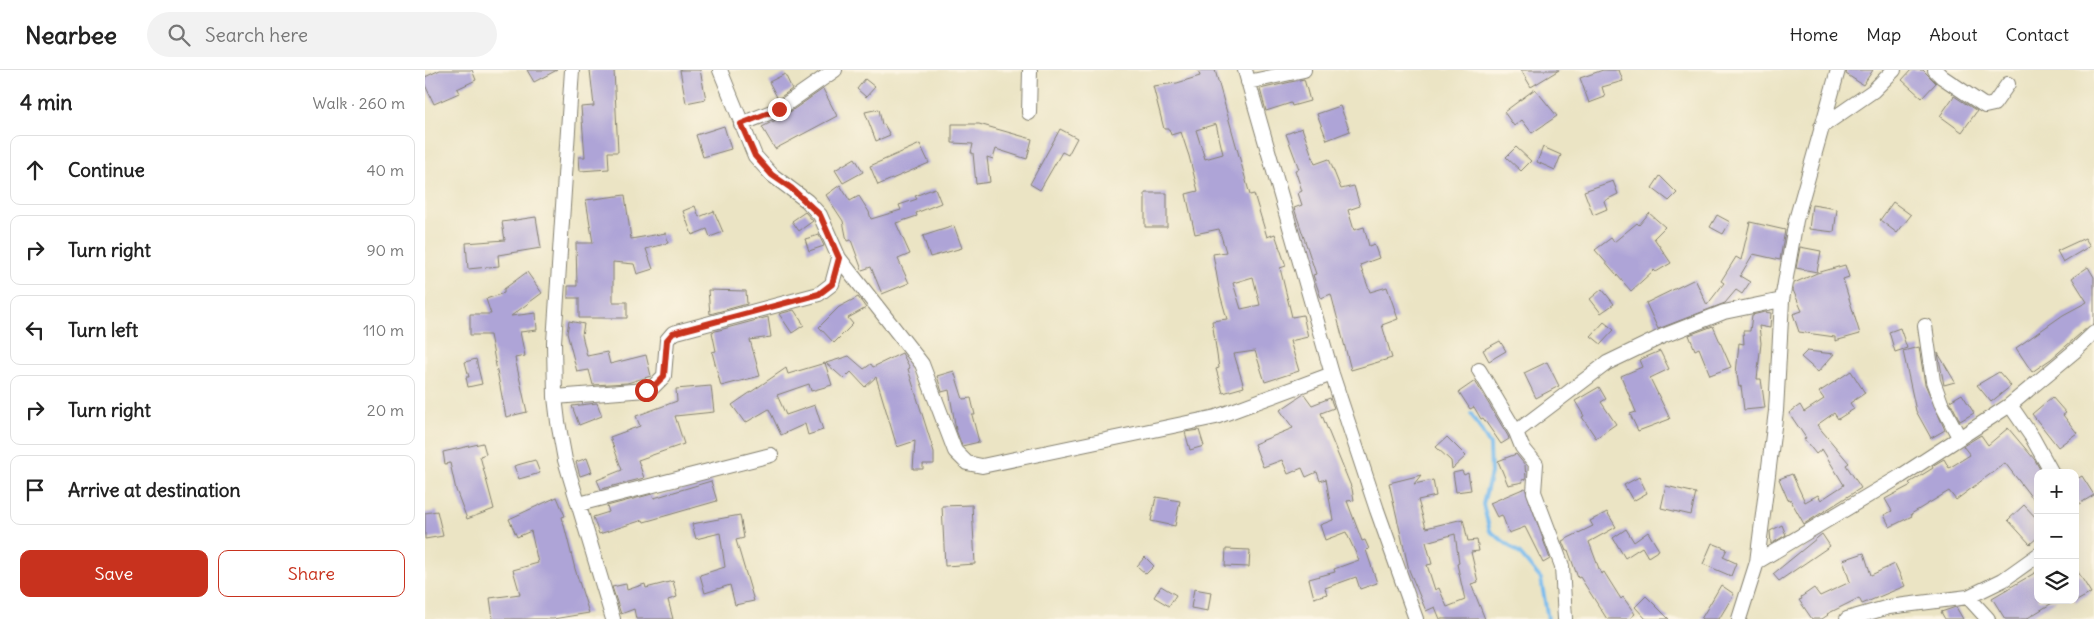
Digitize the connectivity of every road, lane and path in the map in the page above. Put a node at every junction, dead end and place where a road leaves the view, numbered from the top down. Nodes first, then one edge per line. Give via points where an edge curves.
1 (572, 70) edge
2 (720, 70) edge
3 (835, 70) edge
4 (1030, 70) edge
5 (1304, 70) edge
6 (1838, 70) edge
7 (1895, 70) edge
8 (1935, 70) edge
9 (1247, 76) edge
10 (2008, 84) dead end
11 (1029, 113) dead end
12 (741, 124) junction
13 (1821, 126) junction
14 (839, 258) junction
15 (1782, 300) junction
16 (1925, 326) dead end
17 (2094, 333) edge
18 (1479, 370) dead end
19 (1332, 374) junction
20 (555, 397) junction
21 (2010, 405) junction
22 (1516, 432) junction
23 (1959, 437) junction
24 (771, 455) dead end
25 (2050, 469) edge
26 (579, 504) junction
27 (2034, 558) edge
28 (1757, 562) junction
29 (1968, 597) junction
30 (613, 619) edge
31 (1416, 619) edge
32 (1565, 619) edge
33 (1739, 619) edge
34 (1847, 619) edge
35 (1987, 619) edge

1 - 20 street via 554,342
2 - 12 street
3 - 12 street via 779,109
4 - 11 street
5 - 9 street
6 - 13 street
7 - 13 street via 1873,91
8 - 10 street via 1985,106 1997,101
9 - 19 street
12 - 14 street via 755,156 772,175 820,215
13 - 15 street via 1796,220
14 - 19 street via 922,364 955,451 975,466 1216,417
14 - 20 street via 832,284 819,294 673,333 667,340 664,376 653,387
15 - 22 street via 1724,312 1607,363
15 - 28 street via 1776,411
16 - 23 street via 1933,381
17 - 21 street
18 - 22 street
19 - 31 street
20 - 26 street via 565,460
21 - 23 street
21 - 25 street
22 - 32 street via 1522,447 1536,464 1534,492 1562,566
23 - 28 street via 1901,476
24 - 26 street
26 - 30 street
27 - 29 street via 2003,580
28 - 33 street
29 - 34 street via 1889,607
29 - 35 street

